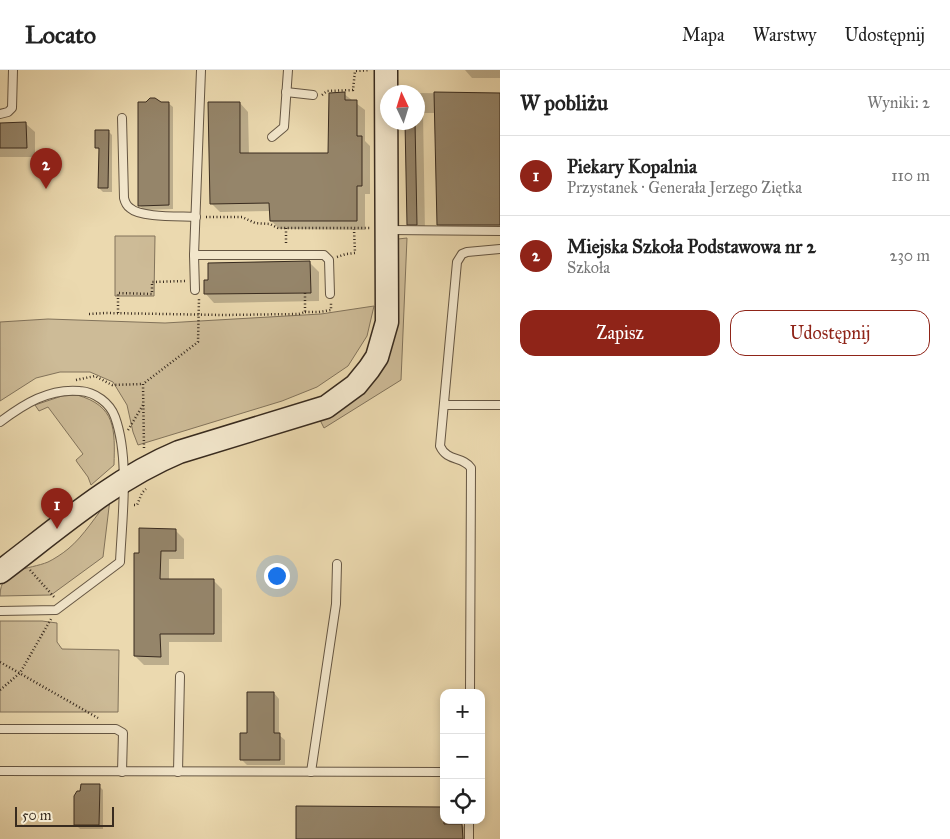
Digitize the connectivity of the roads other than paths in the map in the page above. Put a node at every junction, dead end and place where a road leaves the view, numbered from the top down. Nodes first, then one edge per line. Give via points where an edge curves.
1 (13, 70) edge
2 (201, 70) edge
3 (288, 70) edge
4 (386, 70) edge
5 (286, 92) junction
6 (313, 95) dead end
7 (0, 114) edge
8 (122, 118) dead end
9 (272, 137) dead end
10 (196, 217) junction
11 (382, 229) junction
12 (500, 231) edge
13 (500, 249) edge
14 (194, 255) junction
15 (195, 290) road end
16 (330, 294) road end
17 (444, 405) junction
18 (500, 405) edge
19 (0, 422) edge
20 (124, 479) junction
21 (337, 564) dead end
22 (0, 572) edge
23 (0, 610) edge
24 (180, 676) dead end
25 (470, 689) edge
26 (0, 729) edge
27 (0, 772) edge
28 (122, 772) junction
29 (178, 772) junction
30 (311, 772) junction
31 (440, 772) edge
32 (469, 824) edge
33 (469, 839) edge

1 - 7 lane via 12,108
2 - 10 lane
3 - 5 lane
4 - 11 street
5 - 6 lane
5 - 9 lane via 284,127
8 - 10 lane via 124,198 128,208 147,214
10 - 14 lane
11 - 12 lane
11 - 20 street via 387,322 377,357 356,385 326,407 179,452
13 - 17 lane via 467,252 457,262
14 - 15 lane
14 - 16 lane via 324,255 329,260
17 - 18 lane
17 - 25 lane via 440,446 450,457 468,463 471,468
19 - 20 lane via 38,398 69,390 97,396 108,404 115,416
20 - 22 street
20 - 23 lane via 120,562 56,610
21 - 30 lane via 336,604
24 - 29 lane
26 - 28 lane via 116,729 123,733
27 - 28 lane
28 - 29 lane
29 - 30 lane
30 - 31 lane
32 - 33 lane

